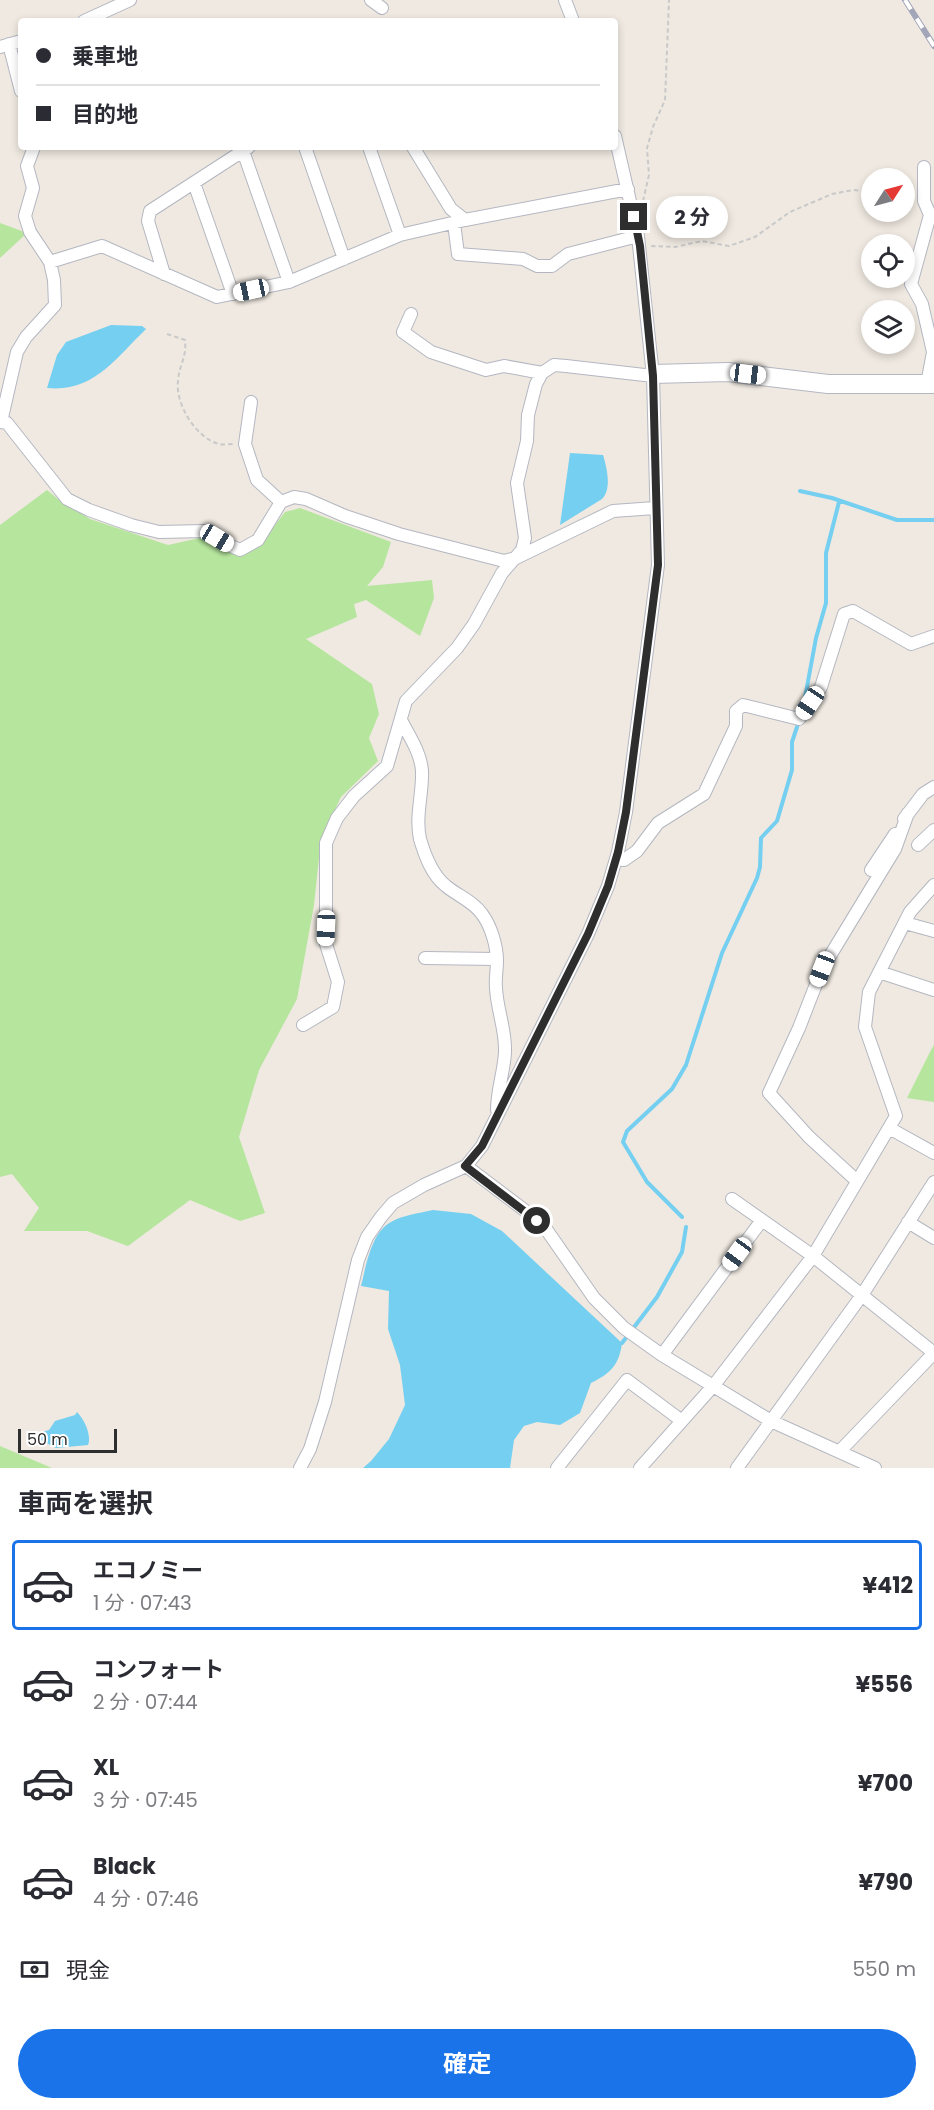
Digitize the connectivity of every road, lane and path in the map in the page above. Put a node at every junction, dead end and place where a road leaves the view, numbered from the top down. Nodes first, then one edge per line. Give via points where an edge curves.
1 (130, 0) edge
2 (371, 0) edge
3 (565, 0) edge
4 (669, 0) edge
5 (382, 8) dead end
6 (91, 18) edge
7 (572, 18) edge
8 (10, 44) edge
9 (18, 78) edge
10 (618, 148) edge
11 (33, 150) edge
12 (244, 150) edge
13 (246, 150) edge
14 (306, 150) edge
15 (370, 150) edge
16 (415, 150) edge
17 (924, 166) dead end
18 (194, 183) junction
19 (628, 189) junction
20 (861, 191) edge
21 (634, 217) junction
22 (460, 221) junction
23 (399, 235) junction
24 (639, 241) junction
25 (344, 259) junction
26 (50, 262) junction
27 (164, 274) junction
28 (289, 282) junction
29 (232, 294) junction
30 (411, 314) dead end
31 (167, 334) dead end
32 (542, 373) junction
33 (653, 375) junction
34 (931, 384) edge
35 (251, 402) dead end
36 (0, 422) edge
37 (245, 444) junction
38 (281, 502) junction
39 (655, 508) junction
40 (516, 558) junction
41 (934, 636) edge
42 (401, 720) junction
43 (934, 787) edge
44 (908, 813) junction
45 (934, 831) edge
46 (918, 846) dead end
47 (616, 860) junction
48 (871, 870) dead end
49 (934, 885) edge
50 (905, 923) junction
51 (934, 931) edge
52 (425, 958) dead end
53 (497, 959) junction
54 (879, 972) junction
55 (934, 990) edge
56 (303, 1025) dead end
57 (497, 1116) junction
58 (889, 1128) junction
59 (934, 1153) edge
60 (465, 1166) junction
61 (857, 1181) junction
62 (934, 1182) edge
63 (732, 1199) dead end
64 (762, 1220) junction
65 (908, 1222) junction
66 (934, 1238) edge
67 (813, 1256) junction
68 (862, 1295) junction
69 (934, 1353) edge
70 (662, 1355) junction
71 (714, 1385) junction
72 (682, 1421) junction
73 (771, 1421) junction
74 (839, 1452) junction
75 (300, 1468) edge
76 (557, 1468) edge
77 (640, 1468) edge
78 (737, 1468) edge
79 (875, 1468) edge

1 - 6 street
2 - 5 street
3 - 7 street
4 - 21 path via 665,100 647,148 644,198
8 - 9 street
10 - 19 street
11 - 26 street via 27,166 33,188 25,216 30,232
12 - 18 street
13 - 28 street
14 - 25 street
15 - 23 street
16 - 22 street
17 - 34 street via 924,201 930,215 911,284 922,304 933,352
18 - 27 street via 150,211 148,221
18 - 29 street
19 - 21 street
19 - 22 street
20 - 24 path via 832,194 790,212 755,237 729,246 702,241 675,247
21 - 24 street
22 - 23 street
22 - 24 street via 458,254 523,259 537,266 552,266 568,254
23 - 25 street
24 - 33 street
25 - 28 street
26 - 27 street via 102,246
26 - 36 street via 55,305 26,336 17,352
27 - 29 street via 217,297
28 - 29 street
30 - 32 street via 403,332 431,352 486,370 504,366
31 - 37 path via 185,340 187,352 178,392 186,413 202,435 219,444
32 - 33 street via 554,365
32 - 40 street via 528,415 527,441 517,483 525,538
33 - 34 street via 728,372 828,384
33 - 39 street
35 - 37 street
36 - 38 street via 7,423 67,499 131,525 159,532 205,531 240,550 258,540
37 - 38 street via 257,480
38 - 40 street via 294,497 306,499 399,534 504,561
39 - 40 street via 613,511
39 - 47 street via 658,565 626,812
40 - 42 street via 502,573 457,648 406,701
41 - 47 street via 911,644 853,611 844,614 821,687 799,719 742,705 736,711 736,726 704,794 658,823 637,851 624,860
42 - 53 street via 419,755 420,837 431,869 445,886 484,915
42 - 56 street via 387,766 354,796 337,818 326,843 326,944 338,982 333,1007
43 - 44 street via 922,794
44 - 48 street
44 - 61 street via 895,849 822,969 770,1094
45 - 46 street
47 - 57 street via 588,934
49 - 50 street
50 - 51 street
50 - 54 street
52 - 53 street
53 - 57 street via 496,988 505,1050
54 - 55 street
54 - 58 street via 868,992 865,1027 896,1116
57 - 60 street via 482,1146
58 - 59 street
58 - 61 street
60 - 70 street via 546,1229 594,1298 624,1328
60 - 75 street via 393,1203 367,1237 358,1260 325,1402
61 - 67 street
62 - 65 street
63 - 64 street
64 - 67 street
64 - 70 street
65 - 66 street
65 - 68 street
67 - 68 street
67 - 71 street
68 - 69 street
68 - 73 street
69 - 74 street
70 - 71 street
71 - 72 street
71 - 73 street
72 - 76 street via 627,1380
72 - 77 street
73 - 74 street
73 - 78 street
74 - 79 street

